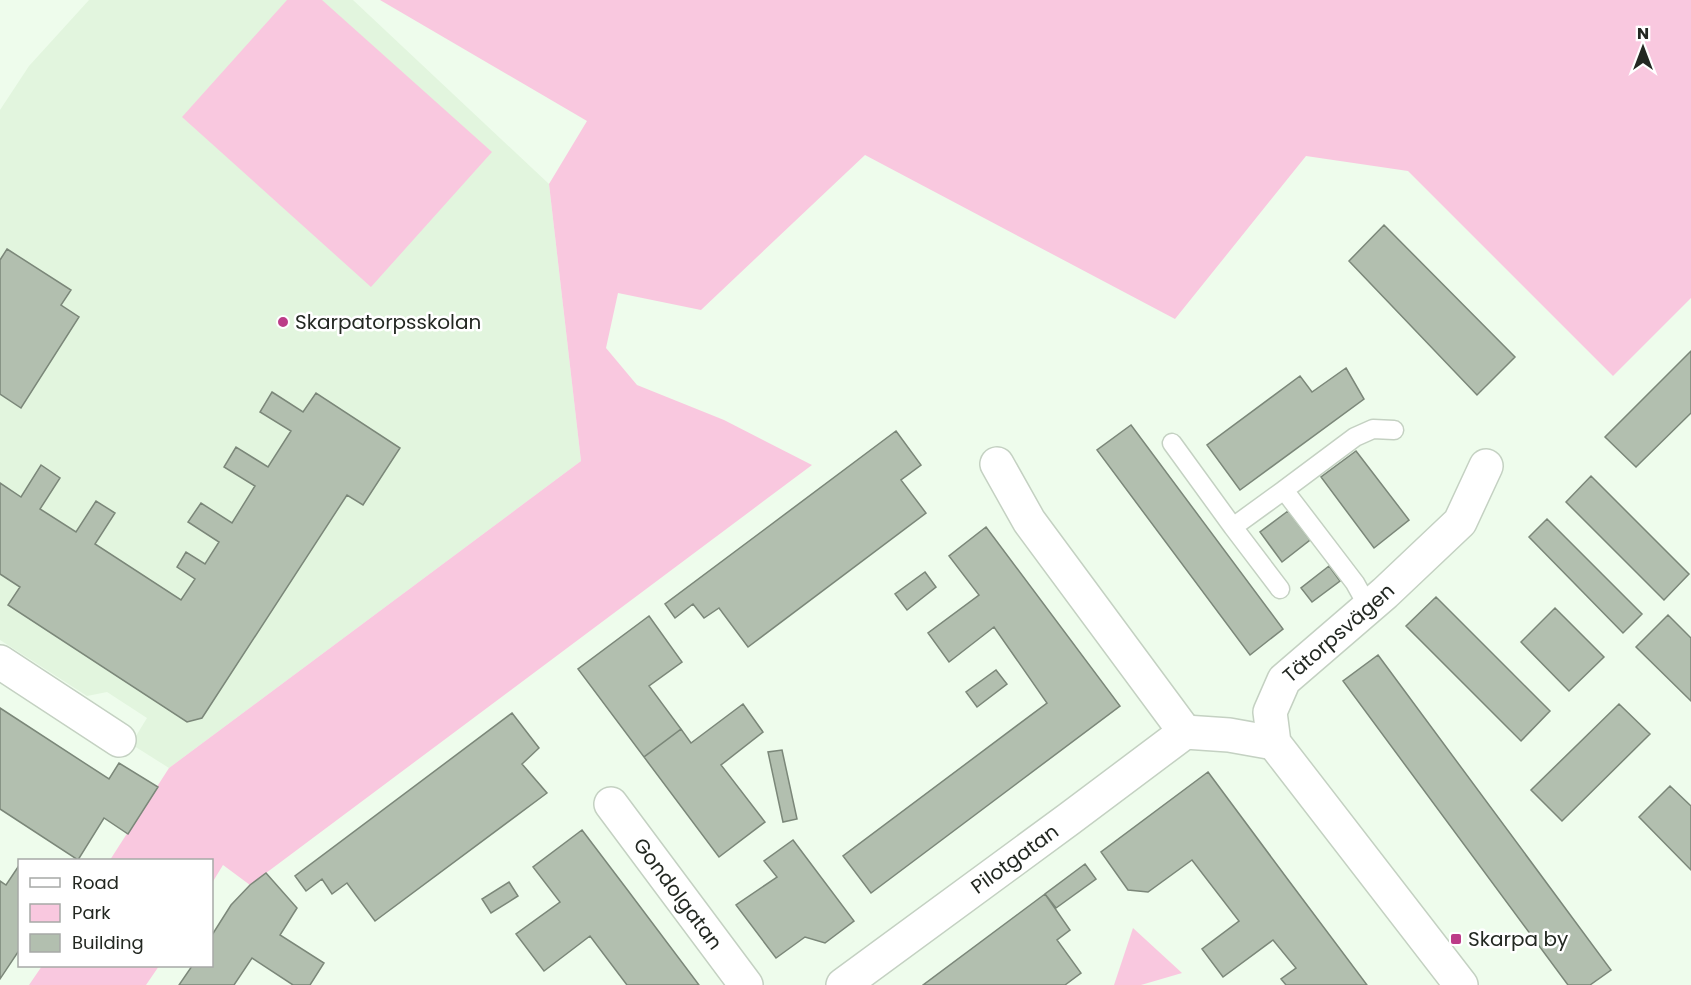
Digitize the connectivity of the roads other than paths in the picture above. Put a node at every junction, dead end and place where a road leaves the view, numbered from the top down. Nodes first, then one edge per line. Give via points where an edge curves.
1 (1394, 430) dead end
2 (1172, 443) dead end
3 (997, 464) dead end
4 (1486, 466) dead end
5 (1284, 490) junction
6 (1233, 527) junction
7 (1280, 589) dead end
8 (1369, 608) junction
9 (0, 662) edge
10 (1185, 732) junction
11 (119, 740) dead end
12 (1274, 743) junction
13 (611, 804) dead end
14 (746, 985) edge
15 (843, 985) edge
16 (1461, 985) edge

1 - 5 lane via 1373,429 1354,437
2 - 6 lane
3 - 10 street via 1029,521
4 - 8 street, Tätorpsvägen via 1460,522
5 - 6 lane
5 - 8 lane via 1355,583
6 - 7 lane
8 - 12 street, Tätorpsvägen via 1284,680 1270,712
9 - 11 street
10 - 12 street
10 - 15 street, Pilotgatan
12 - 16 street
13 - 14 street, Gondolgatan

